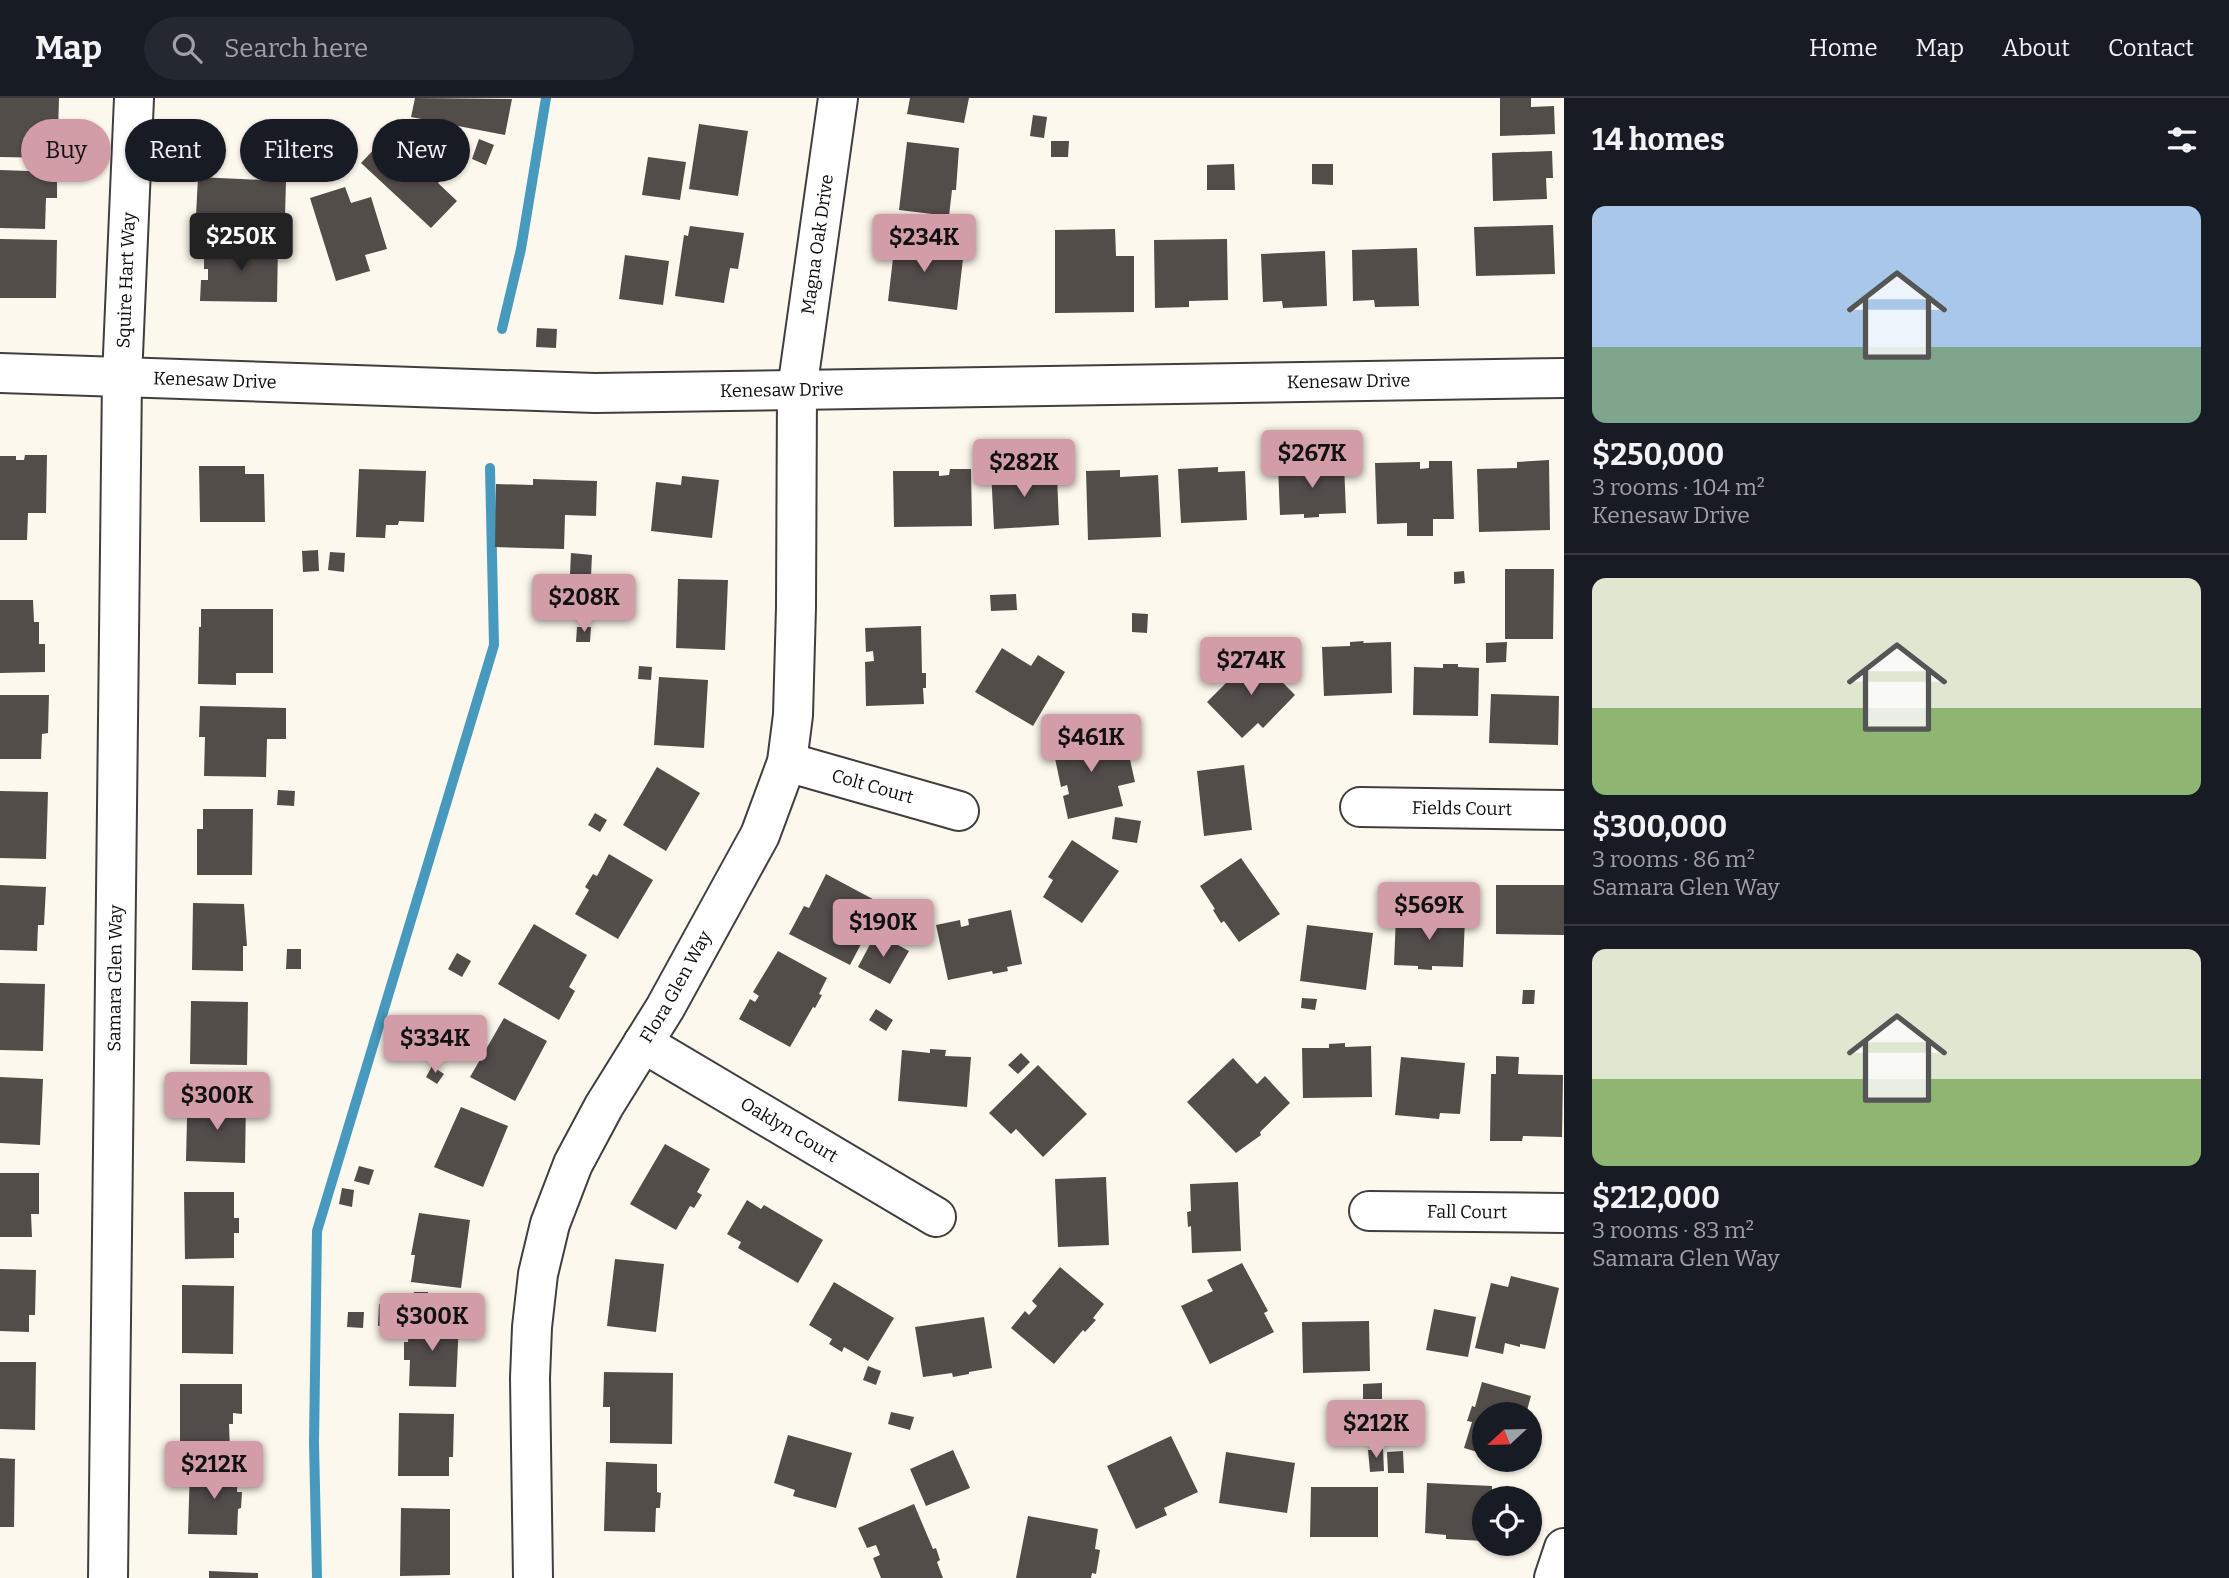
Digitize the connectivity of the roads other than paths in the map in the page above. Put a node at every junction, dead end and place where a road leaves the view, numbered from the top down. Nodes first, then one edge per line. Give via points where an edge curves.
1 (134, 98) edge
2 (838, 98) edge
3 (0, 373) edge
4 (122, 378) junction
5 (1564, 378) edge
6 (797, 390) junction
7 (787, 762) junction
8 (1360, 807) dead end
9 (1564, 810) edge
10 (959, 811) dead end
11 (643, 1043) junction
12 (1369, 1211) dead end
13 (1564, 1213) edge
14 (936, 1217) dead end
15 (1564, 1548) edge
16 (108, 1578) edge
17 (533, 1578) edge
18 (1554, 1578) edge

1 - 4 street, Squire Hart Way
2 - 6 street, Magna Oak Drive
3 - 4 street, Kenesaw Drive
4 - 6 street, Kenesaw Drive via 595,393
4 - 16 street, Samara Glen Way
5 - 6 street, Kenesaw Drive
6 - 7 street, Flora Glen Way via 794,688
7 - 10 street, Colt Court
7 - 11 street, Flora Glen Way via 760,835
8 - 9 street, Fields Court
11 - 14 street, Oaklyn Court
11 - 17 street, Flora Glen Way via 573,1164 550,1224 538,1274 530,1378
12 - 13 street, Fall Court
15 - 18 street

